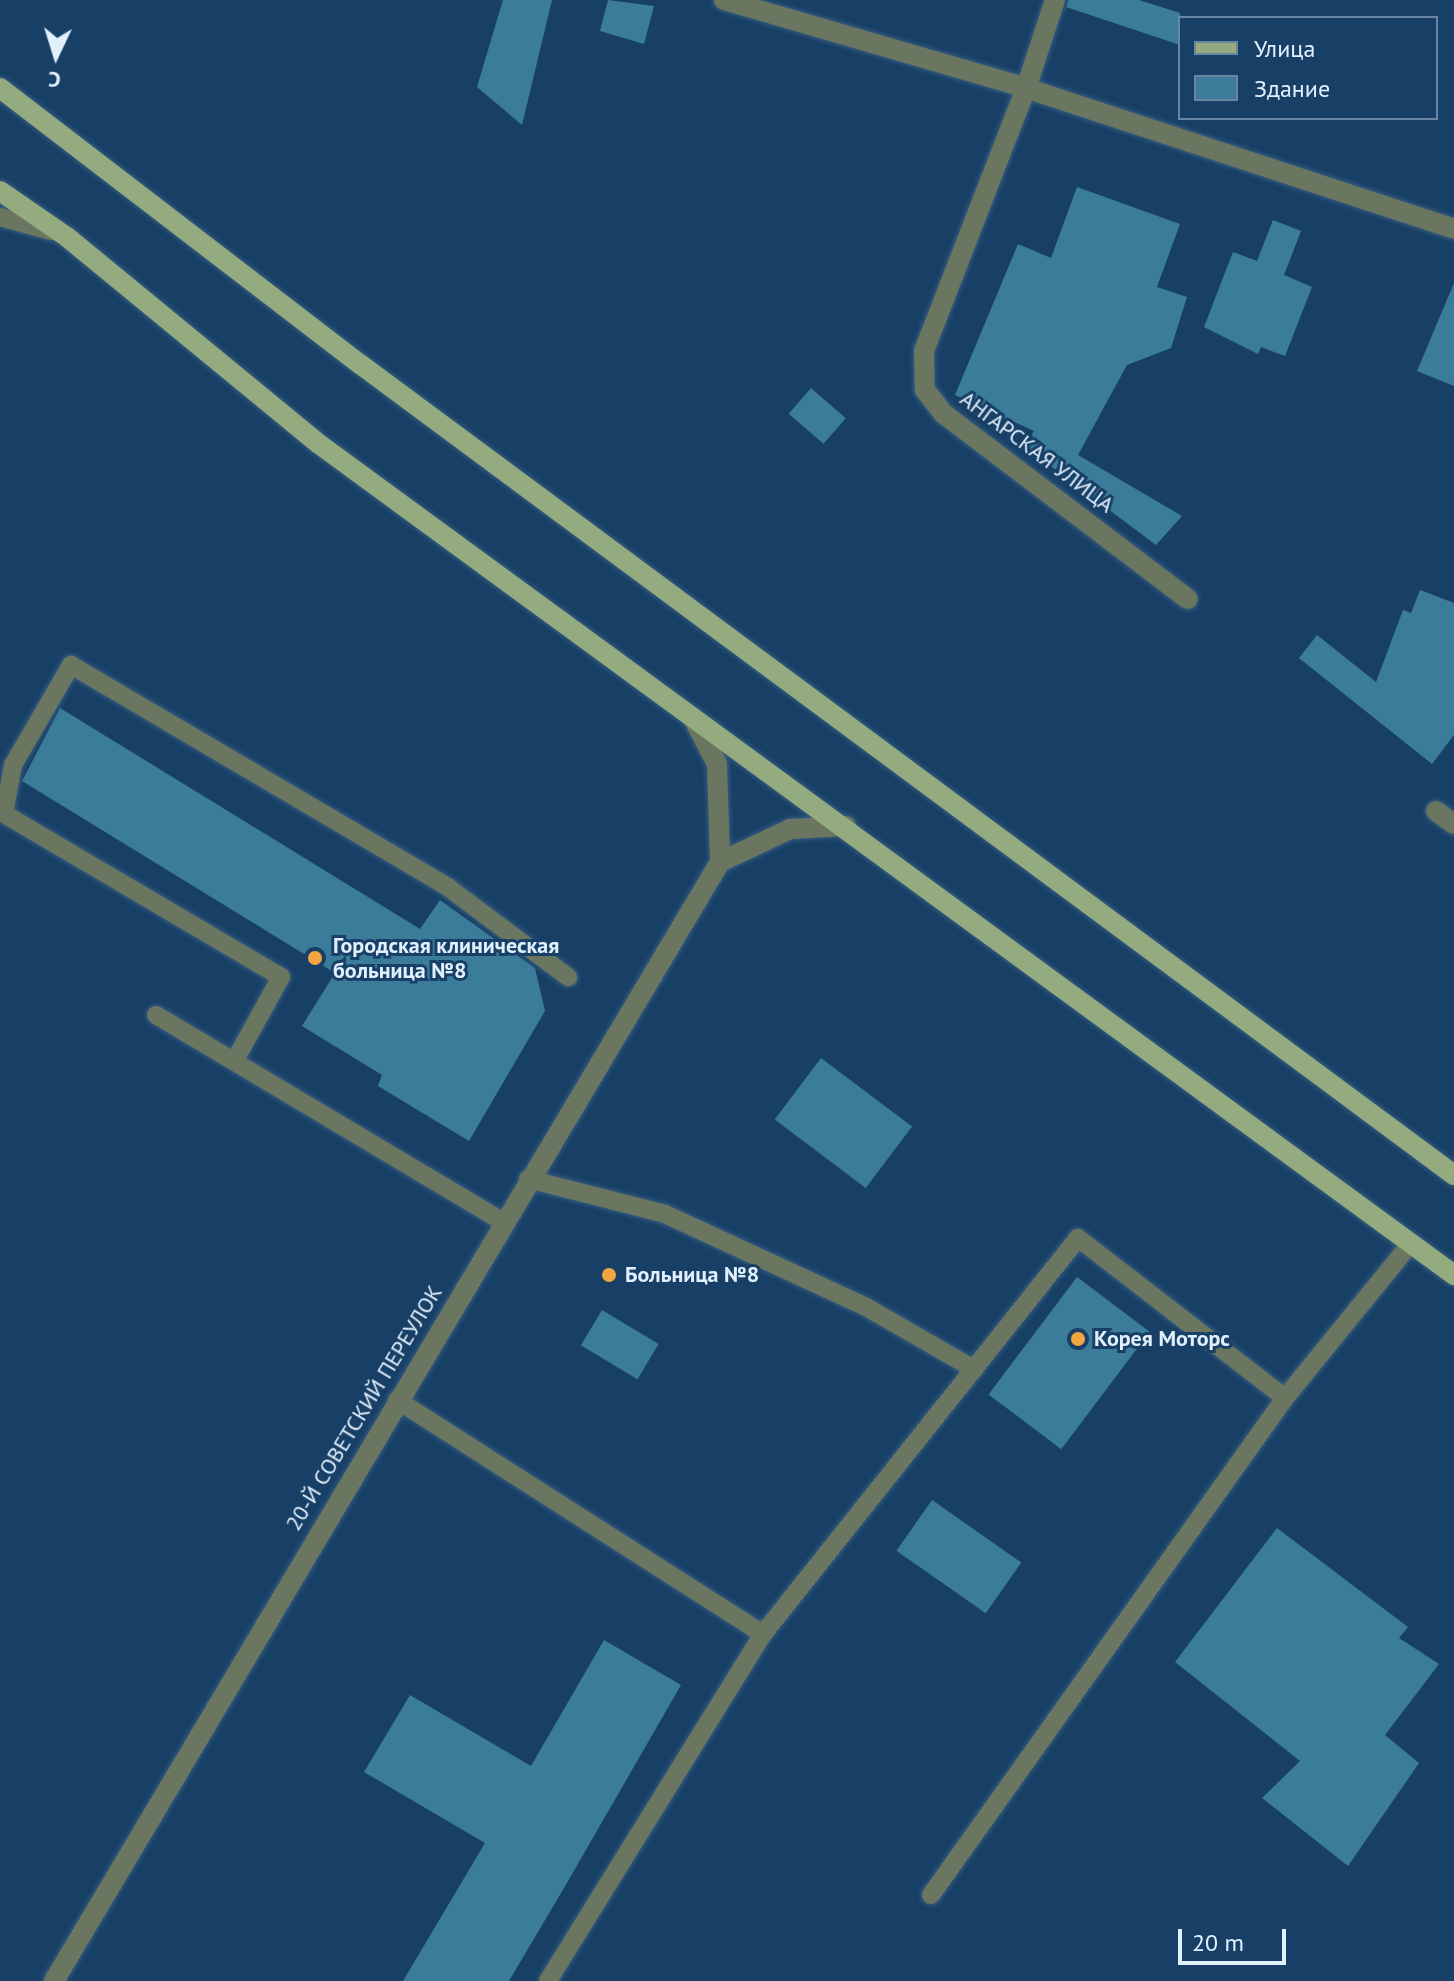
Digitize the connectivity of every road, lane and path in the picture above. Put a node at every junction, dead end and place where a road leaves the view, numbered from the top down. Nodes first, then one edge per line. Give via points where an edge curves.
1 (724, 0) edge
2 (1055, 0) edge
3 (0, 88) edge
4 (1026, 88) junction
5 (0, 191) edge
6 (0, 217) edge
7 (1454, 229) edge
8 (67, 237) junction
9 (1188, 599) dead end
10 (693, 718) junction
11 (1436, 811) dead end
12 (1454, 824) edge
13 (846, 826) junction
14 (720, 862) junction
15 (568, 977) dead end
16 (156, 1015) dead end
17 (235, 1060) junction
18 (1454, 1175) edge
19 (528, 1179) junction
20 (502, 1221) junction
21 (1411, 1243) junction
22 (1454, 1275) edge
23 (974, 1369) junction
24 (1285, 1398) junction
25 (397, 1400) junction
26 (763, 1634) junction
27 (931, 1895) dead end
28 (54, 1981) edge
29 (548, 1981) edge

1 - 4 street
2 - 4 street, АНГАРСКАЯ УЛИЦА
3 - 18 main road via 360,364
4 - 7 street
4 - 9 street, АНГАРСКАЯ УЛИЦА via 924,351 925,390 944,414
5 - 8 main road
6 - 8 lane
8 - 10 main road via 319,444
10 - 13 main road
10 - 14 street via 717,764
11 - 12 street
13 - 14 street via 790,829
13 - 21 main road
14 - 19 street, 20-Й СОВЕТСКИЙ ПЕРЕУЛОК
15 - 17 lane via 449,888 71,665 13,765 4,814 281,977
16 - 17 lane
17 - 20 lane
19 - 20 street, 20-Й СОВЕТСКИЙ ПЕРЕУЛОК
19 - 23 lane via 665,1214 866,1307
20 - 25 street, 20-Й СОВЕТСКИЙ ПЕРЕУЛОК
21 - 22 main road
21 - 24 lane
23 - 24 lane via 1078,1238
23 - 26 lane
24 - 27 lane
25 - 26 lane
25 - 28 street, 20-Й СОВЕТСКИЙ ПЕРЕУЛОК
26 - 29 lane

